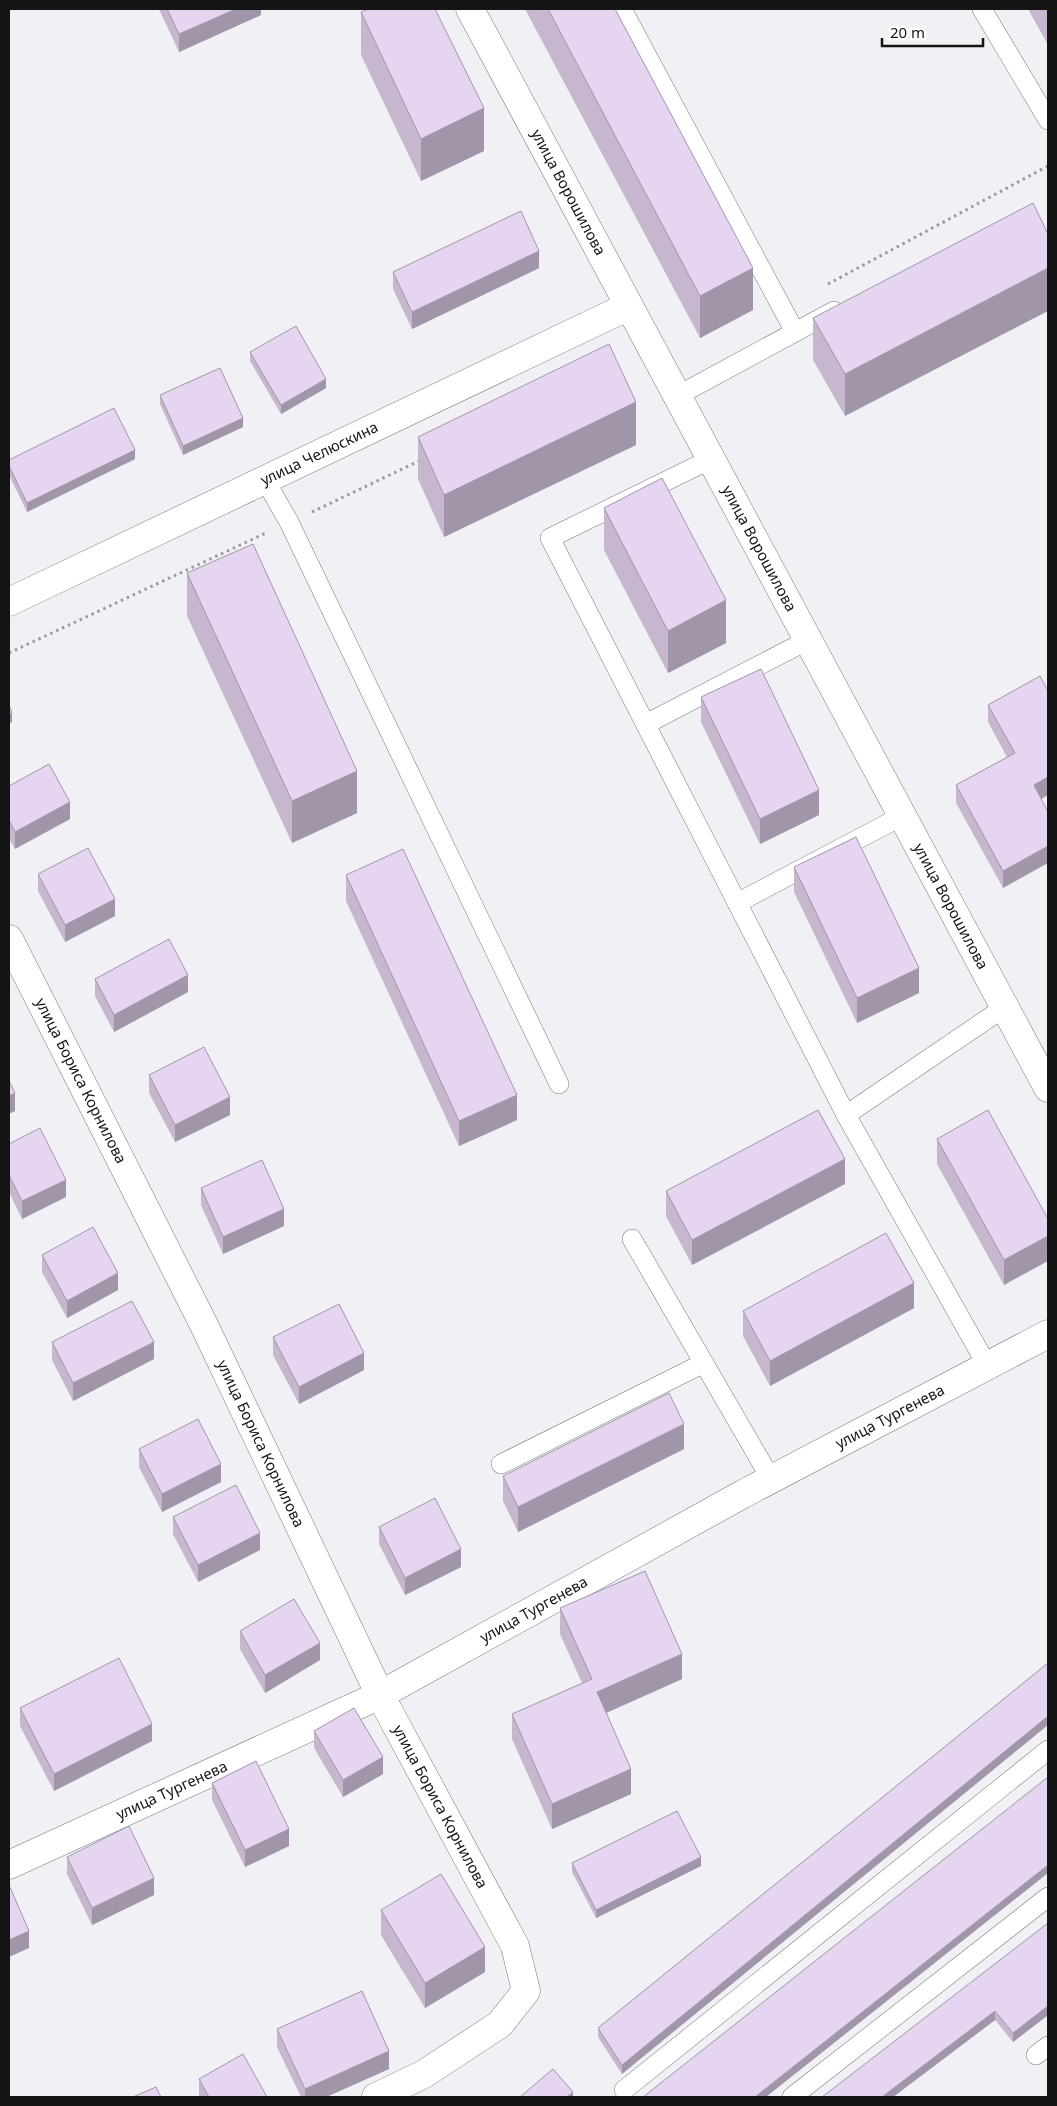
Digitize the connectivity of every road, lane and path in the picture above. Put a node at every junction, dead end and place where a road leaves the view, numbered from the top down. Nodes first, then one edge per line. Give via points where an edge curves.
1 (470, 9) edge
2 (622, 9) edge
3 (982, 9) edge
4 (1048, 120) edge
5 (1048, 166) edge
6 (824, 286) dead end
7 (846, 305) edge
8 (629, 306) junction
9 (795, 332) junction
10 (677, 396) junction
11 (711, 459) junction
12 (421, 460) edge
13 (265, 480) junction
14 (290, 522) junction
15 (9, 602) edge
16 (808, 640) junction
17 (9, 653) edge
18 (646, 724) junction
19 (902, 816) junction
20 (737, 903) junction
21 (9, 939) edge
22 (1005, 1007) junction
23 (558, 1084) dead end
24 (1048, 1088) edge
25 (846, 1115) junction
26 (632, 1239) dead end
27 (1048, 1334) edge
28 (704, 1363) junction
29 (988, 1366) junction
30 (501, 1464) dead end
31 (771, 1480) junction
32 (380, 1695) junction
33 (1048, 1750) edge
34 (9, 1865) edge
35 (1048, 1897) edge
36 (624, 2090) dead end
37 (376, 2097) edge
38 (792, 2097) edge

1 - 8 street, улица Ворошилова
2 - 9 lane
3 - 4 lane
5 - 6 path
7 - 9 lane
8 - 10 street, улица Ворошилова
8 - 13 street, улица Челюскина
9 - 10 lane
10 - 11 street, улица Ворошилова
11 - 16 street, улица Ворошилова
11 - 18 lane via 550,538
12 - 14 path
13 - 14 lane
13 - 15 street, улица Челюскина
14 - 17 path
14 - 23 lane
16 - 18 lane
16 - 19 street, улица Ворошилова
18 - 20 lane
19 - 20 lane
19 - 22 street, улица Ворошилова
20 - 25 lane
21 - 32 street, улица Бориса Корнилова via 204,1325
22 - 24 street, улица Ворошилова
22 - 25 lane
25 - 29 lane
26 - 28 lane
27 - 29 street, улица Тургенева
28 - 30 lane
28 - 31 lane
29 - 31 street, улица Тургенева
31 - 32 street, улица Тургенева
32 - 34 street, улица Тургенева
32 - 37 street, улица Бориса Корнилова via 515,1946 526,1991 500,2024 424,2074
33 - 36 lane
35 - 38 lane

